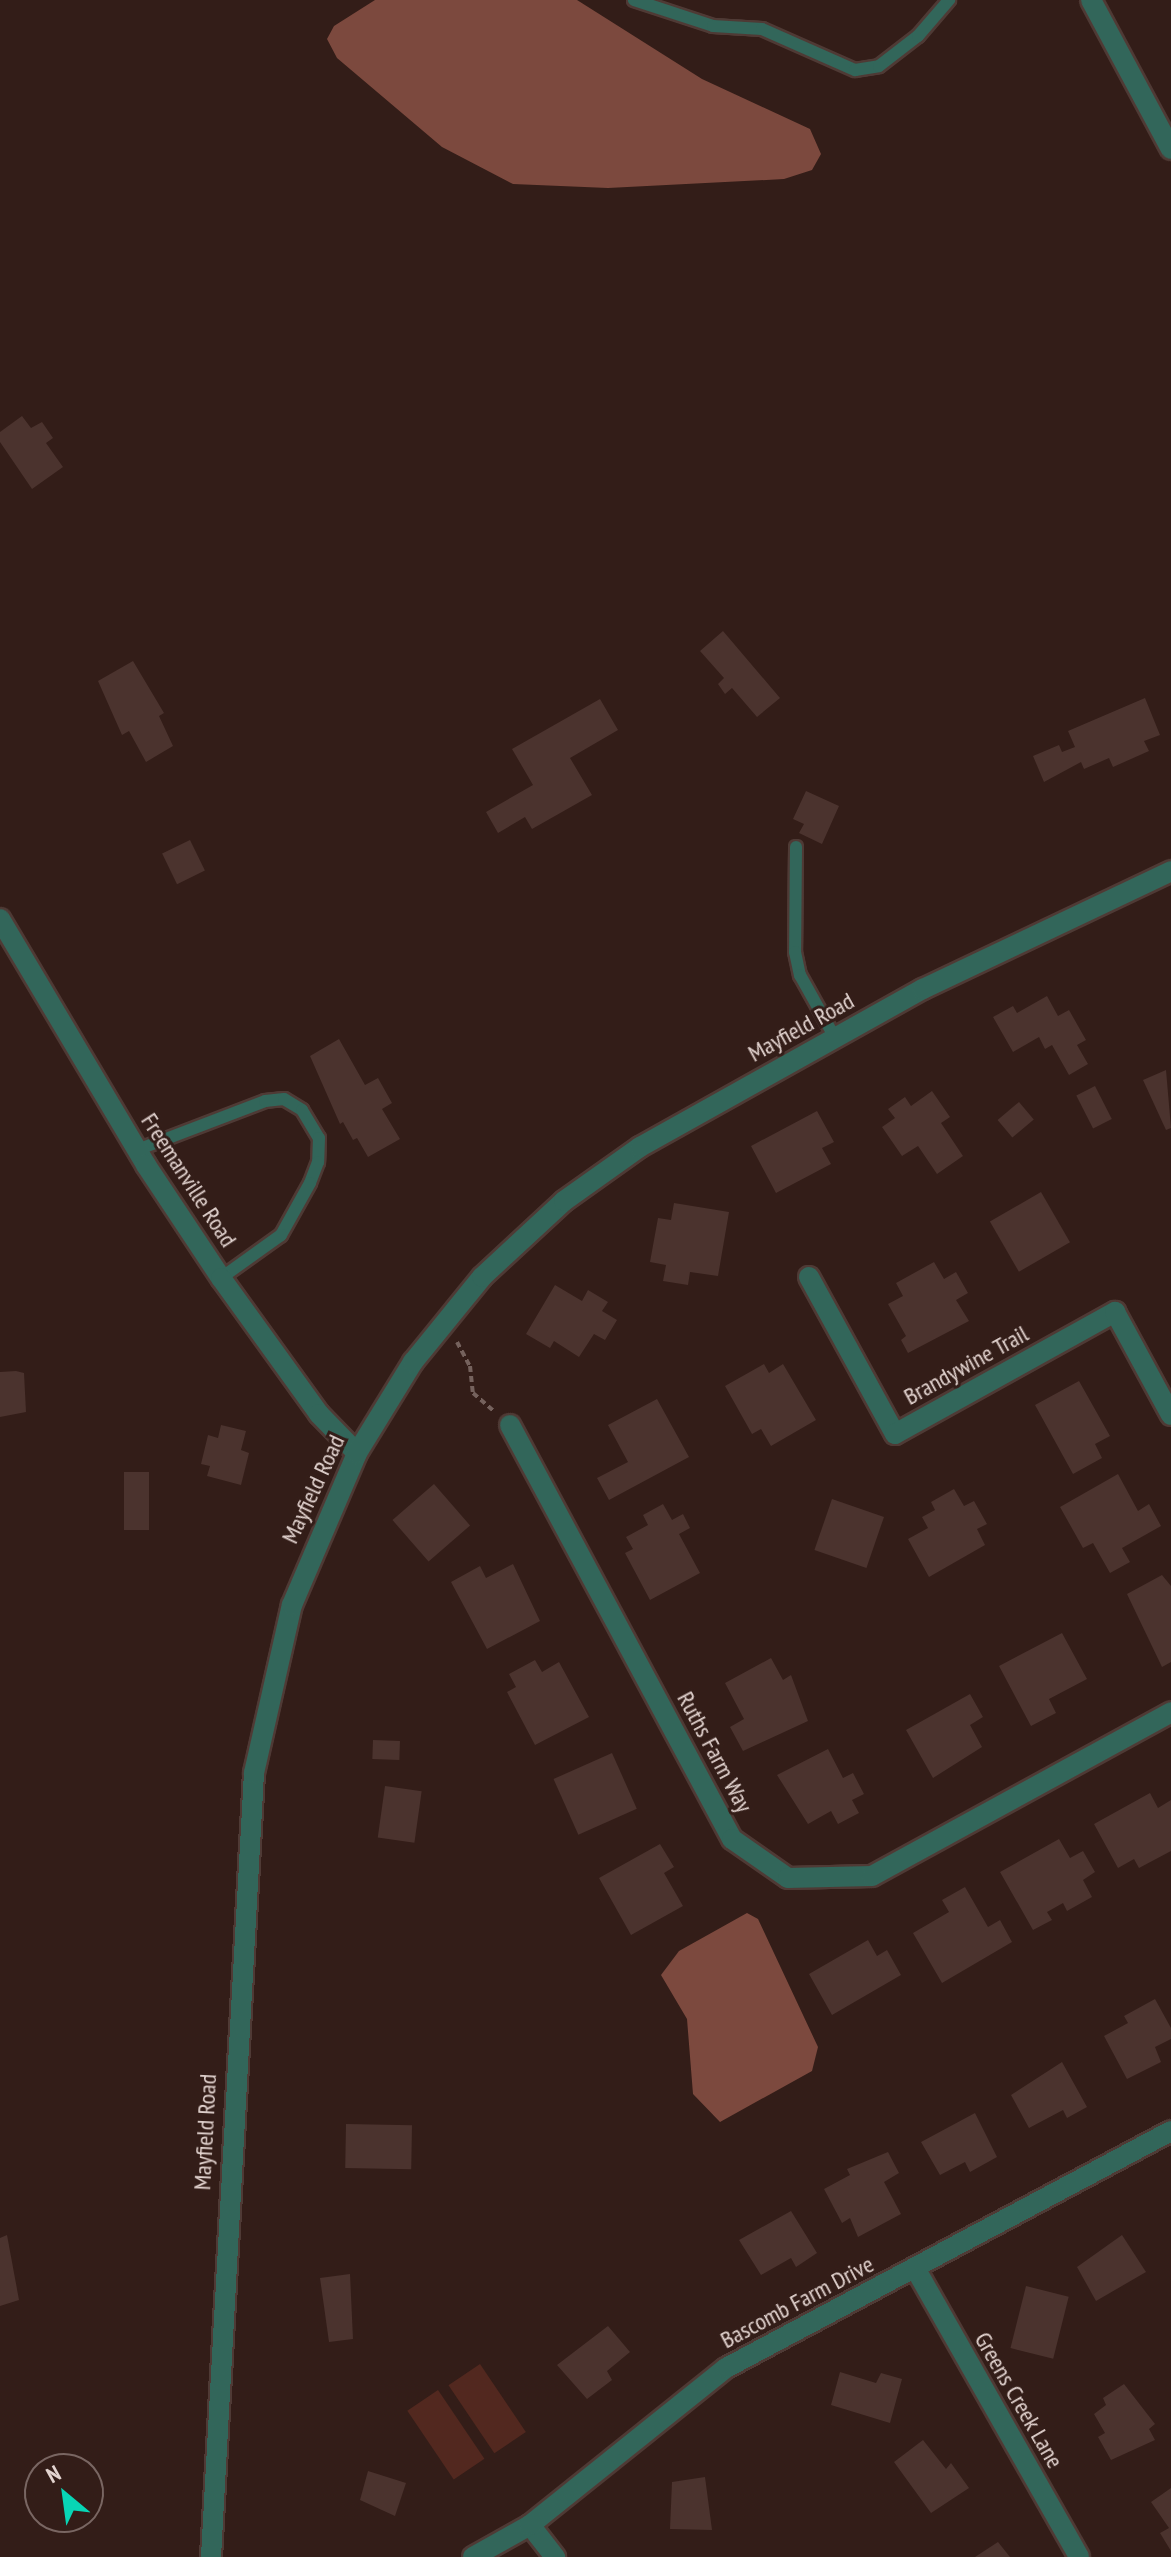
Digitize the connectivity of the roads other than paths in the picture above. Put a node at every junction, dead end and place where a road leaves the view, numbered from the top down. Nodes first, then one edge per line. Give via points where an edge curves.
1 (634, 0) edge
2 (949, 0) edge
3 (1091, 0) edge
4 (1171, 149) edge
5 (796, 847) dead end
6 (1171, 871) edge
7 (0, 919) edge
8 (835, 1038) junction
9 (137, 1150) junction
10 (809, 1277) dead end
11 (221, 1278) junction
12 (1171, 1415) edge
13 (510, 1425) road end
14 (357, 1453) junction
15 (1171, 1712) edge
16 (1171, 2131) edge
17 (915, 2268) junction
18 (530, 2525) junction
19 (211, 2557) edge
20 (473, 2557) edge
21 (555, 2557) edge
22 (1079, 2557) edge

1 - 2 lane via 713,26 762,29 855,70 879,66 918,36
3 - 4 street
5 - 8 lane via 795,952 800,975
6 - 8 street, Mayfield Road via 1072,915
7 - 9 street, Freemanville Road
8 - 14 street, Mayfield Road via 646,1142 564,1201 482,1277 438,1331
9 - 11 street, Freemanville Road
9 - 11 lane via 265,1101 284,1099 302,1110 319,1138 310,1183 281,1235
10 - 12 street, Brandywine Trail via 895,1434 1115,1312
11 - 14 street, Freemanville Road via 319,1414
13 - 15 street, Ruths Farm Way via 732,1839 788,1878 872,1876
14 - 19 street, Mayfield Road via 292,1605 254,1773
16 - 17 street, Bascomb Farm Drive
17 - 18 street, Bascomb Farm Drive via 726,2368
17 - 22 street, Greens Creek Lane
18 - 20 street, Bascomb Farm Drive
18 - 21 street

